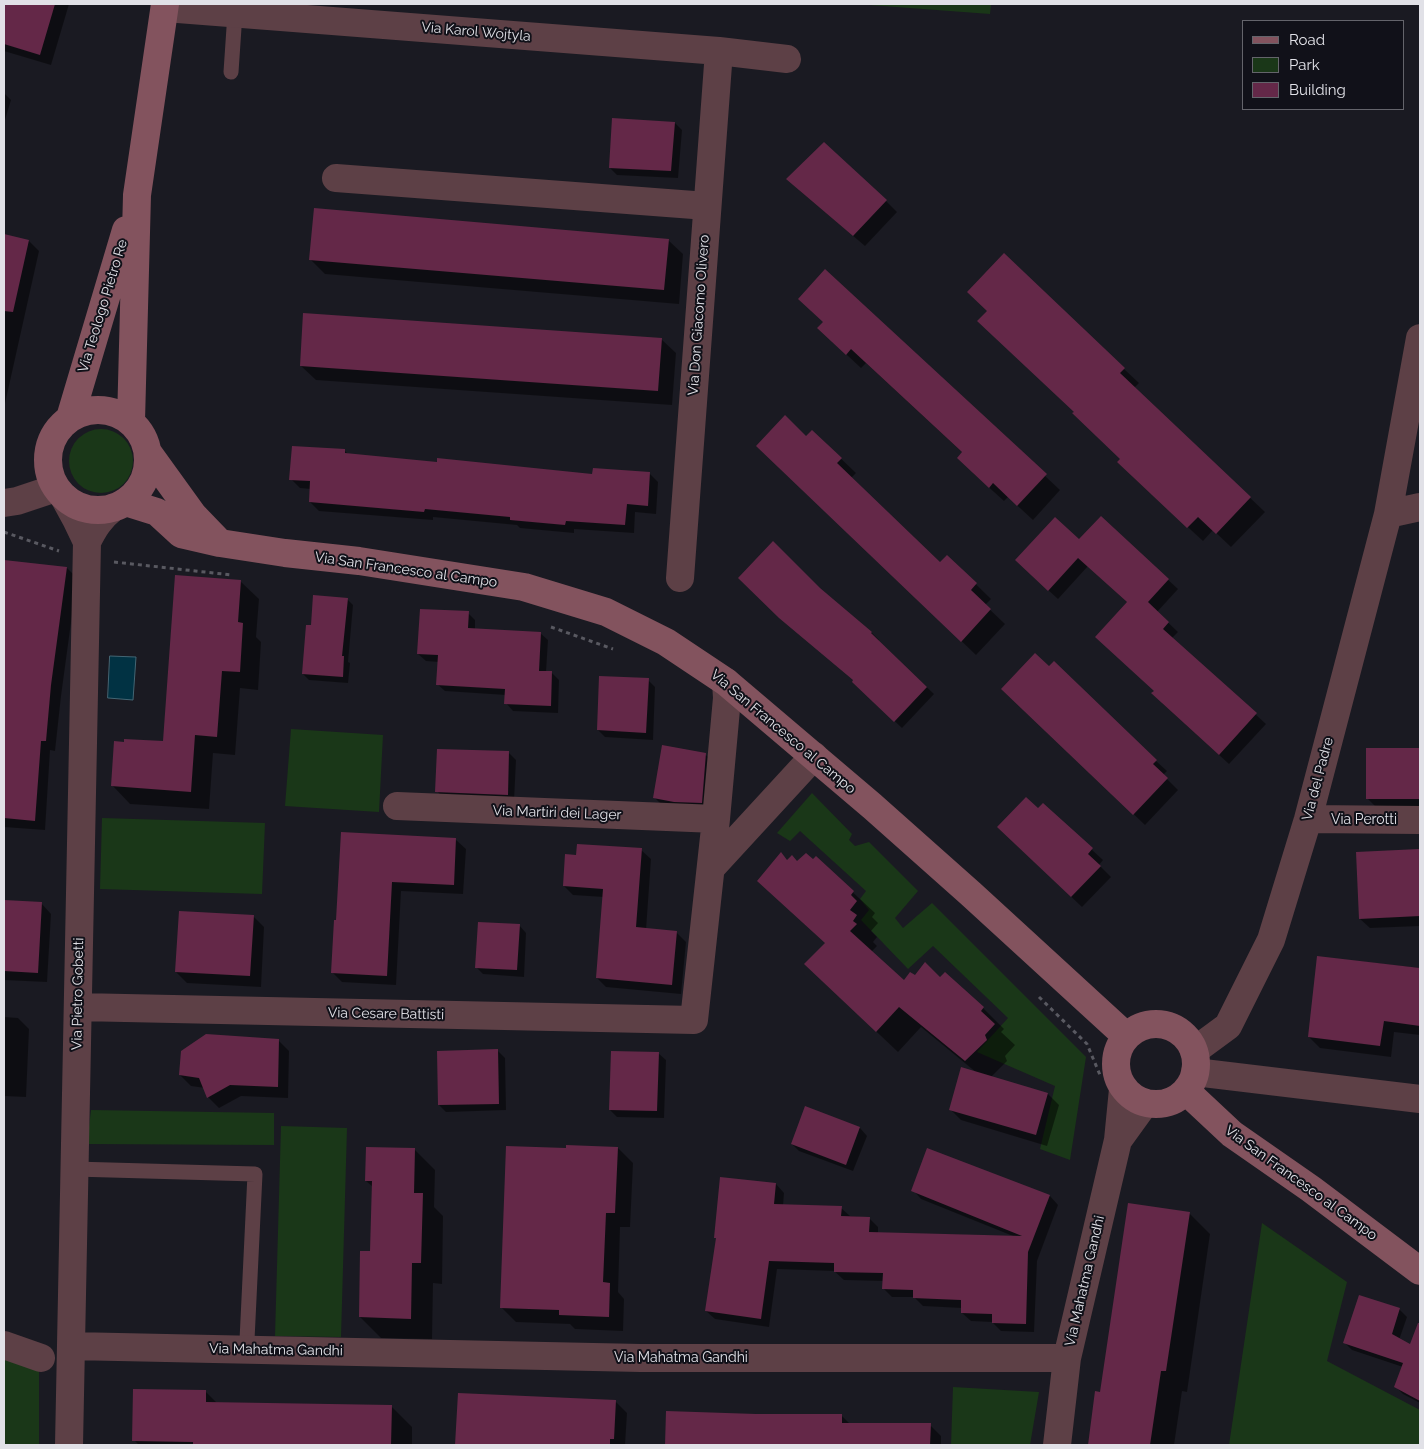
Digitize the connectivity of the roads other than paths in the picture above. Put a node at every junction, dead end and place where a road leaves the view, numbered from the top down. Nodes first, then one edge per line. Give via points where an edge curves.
1 (165, 6) edge
2 (284, 10) edge
3 (235, 13) junction
4 (719, 52) junction
5 (787, 58) dead end
6 (231, 72) dead end
7 (336, 178) dead end
8 (137, 195) junction
9 (708, 206) junction
10 (1420, 338) edge
11 (70, 418) junction
12 (131, 421) junction
13 (149, 454) junction
14 (60, 492) junction
15 (4, 503) edge
16 (119, 505) junction
17 (1420, 507) edge
18 (1388, 514) junction
19 (220, 543) junction
20 (80, 551) junction
21 (680, 578) dead end
22 (726, 682) junction
23 (814, 756) junction
24 (397, 806) dead end
25 (716, 819) junction
26 (1308, 820) junction
27 (1420, 820) edge
28 (711, 868) junction
29 (78, 1007) junction
30 (1126, 1036) junction
31 (1192, 1072) junction
32 (1123, 1090) junction
33 (1420, 1099) edge
34 (74, 1169) junction
35 (1420, 1271) edge
36 (4, 1345) edge
37 (71, 1346) junction
38 (248, 1350) junction
39 (42, 1358) dead end
40 (1068, 1358) junction
41 (69, 1445) edge
42 (1057, 1445) edge

1 - 3 street, Via Karol Wojtyla
1 - 8 street, Via Teologo Pietro Re
2 - 3 street, Via Karol Wojtyla
2 - 4 street, Via Karol Wojtyla
3 - 6 lane
4 - 5 street, Via Karol Wojtyla
4 - 9 street, Via Don Giacomo Olivero
7 - 9 street
8 - 11 street, Via Teologo Pietro Re
8 - 12 street, Via Teologo Pietro Re
9 - 21 street, Via Don Giacomo Olivero
10 - 18 street, Via del Padre
11 - 12 street via 84,411 100,409 117,412
11 - 14 street via 58,429 48,458 50,474
12 - 13 street via 143,436
13 - 16 street via 144,481 136,493
13 - 19 street via 193,515
14 - 15 street
14 - 16 street via 78,506 95,510
14 - 20 street, Via Pietro Gobetti via 76,519
16 - 19 street, Via San Francesco al Campo via 157,512 181,534
16 - 20 street, Via Pietro Gobetti via 94,526
17 - 18 street
18 - 26 street, Via del Padre
19 - 22 street, Via San Francesco al Campo via 524,587 606,612 666,642
20 - 29 street, Via Pietro Gobetti
22 - 23 street, Via San Francesco al Campo
22 - 25 street
23 - 28 street
23 - 30 street, Via San Francesco al Campo
24 - 25 street, Via Martiri dei Lager
25 - 28 street
26 - 27 street, Via Perotti
26 - 31 street, Via del Padre via 1271,940 1228,1026
28 - 29 street, Via Cesare Battisti via 694,1020
29 - 34 street, Via Pietro Gobetti
30 - 31 street via 1137,1027 1151,1024 1165,1024 1178,1030 1188,1039
30 - 32 street via 1116,1056 1115,1067
31 - 32 street via 1177,1098 1167,1103 1156,1104
31 - 33 street
31 - 35 street, Via San Francesco al Campo via 1232,1134
32 - 40 street, Via Mahatma Gandhi via 1118,1140
34 - 37 street, Via Pietro Gobetti
34 - 38 lane via 255,1174
36 - 39 street
37 - 38 street, Via Mahatma Gandhi
37 - 41 street, Via Pietro Gobetti
38 - 40 street, Via Mahatma Gandhi via 641,1358
40 - 42 street

